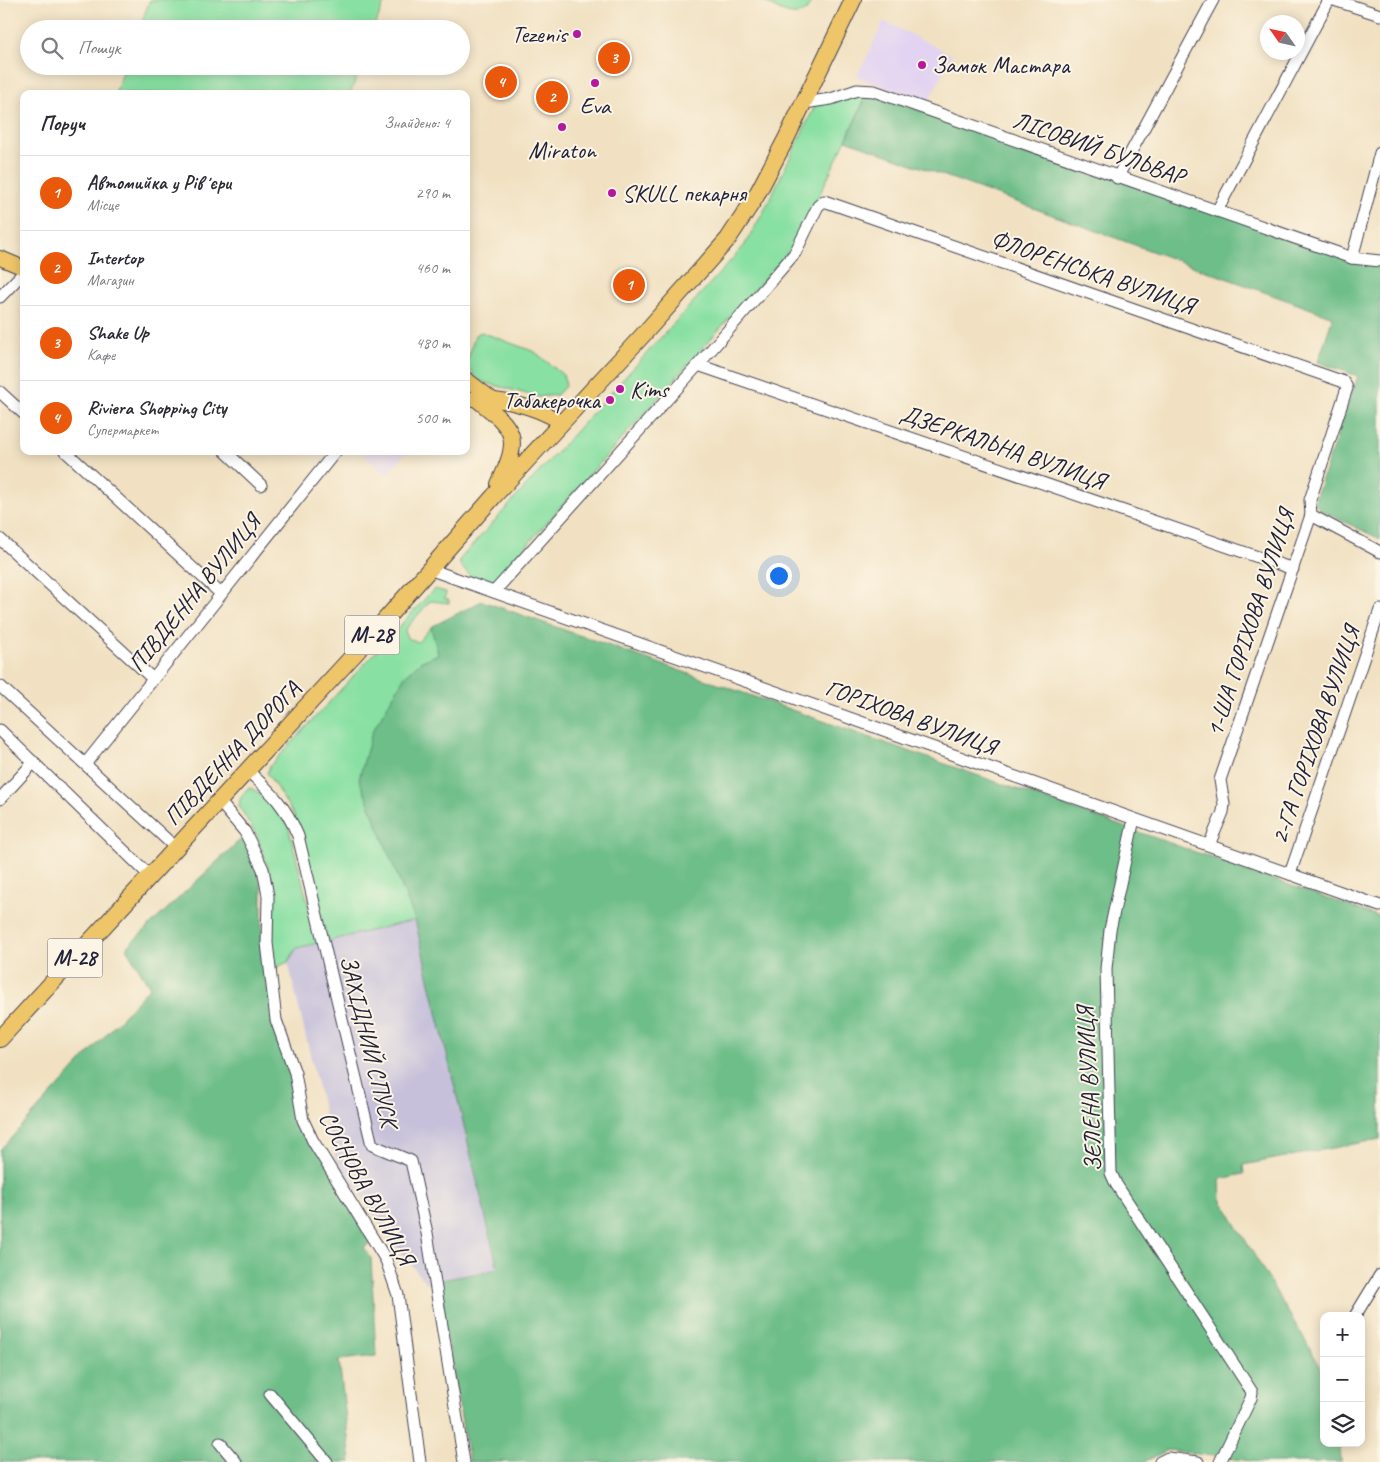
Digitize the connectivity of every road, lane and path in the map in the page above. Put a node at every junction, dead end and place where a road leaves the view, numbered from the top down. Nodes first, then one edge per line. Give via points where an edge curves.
1 (852, 0) edge
2 (1213, 0) edge
3 (1329, 0) edge
4 (1334, 0) edge
5 (1380, 15) edge
6 (804, 103) junction
7 (1380, 153) edge
8 (1117, 178) junction
9 (1217, 211) junction
10 (0, 258) edge
11 (1352, 258) junction
12 (1380, 261) edge
13 (20, 274) edge
14 (20, 278) edge
15 (0, 297) edge
16 (698, 365) junction
17 (470, 382) edge
18 (1347, 385) joint
19 (0, 392) edge
20 (470, 396) edge
21 (499, 401) junction
22 (20, 410) edge
23 (562, 423) junction
24 (69, 455) edge
25 (229, 455) edge
26 (333, 455) edge
27 (261, 485) dead end
28 (494, 496) junction
29 (1312, 515) junction
30 (0, 539) edge
31 (1380, 552) edge
32 (429, 569) junction
33 (1293, 569) junction
34 (494, 592) junction
35 (220, 593) junction
36 (1380, 610) edge
37 (153, 679) junction
38 (0, 686) edge
39 (0, 730) edge
40 (34, 762) junction
41 (86, 763) junction
42 (248, 771) junction
43 (0, 799) edge
44 (219, 802) junction
45 (1134, 818) junction
46 (1209, 845) junction
47 (176, 848) junction
48 (1290, 874) junction
49 (150, 876) junction
50 (1380, 906) edge
51 (0, 1039) edge
52 (1380, 1275) edge
53 (1357, 1312) edge
54 (270, 1394) dead end
55 (220, 1443) dead end
56 (236, 1462) edge
57 (327, 1462) edge
58 (420, 1462) edge
59 (464, 1462) edge
60 (1160, 1462) edge
61 (1198, 1462) edge
62 (1220, 1462) edge

1 - 6 highway, М-28
2 - 8 street
3 - 9 street
4 - 5 street
6 - 8 street, ЛІСОВИЙ БУЛЬВАР via 857,90 874,91
6 - 23 highway, М-28 via 755,198 728,239
7 - 11 street
8 - 9 street, ЛІСОВИЙ БУЛЬВАР
9 - 11 street, ЛІСОВИЙ БУЛЬВАР
10 - 13 main road
11 - 12 street, ЛІСОВИЙ БУЛЬВАР
14 - 15 street
16 - 18 street, ФЛОРЕНСЬКА ВУЛИЦЯ via 795,253 818,206 824,201
16 - 33 street, ДЗЕРКАЛЬНА ВУЛИЦЯ
16 - 34 street
17 - 21 main road
18 - 29 street, 1-ША ГОРІХОВА ВУЛИЦЯ via 1310,500
19 - 22 street
20 - 21 main road
20 - 28 highway via 501,418 511,436 511,456
21 - 23 main road via 546,414
23 - 28 highway, М-28
24 - 35 street
25 - 27 street
26 - 35 street, ПІВДЕННА ВУЛИЦЯ
28 - 32 highway, ПІВДЕННА ДОРОГА / М-28
29 - 31 street
29 - 33 street, 1-ША ГОРІХОВА ВУЛИЦЯ
30 - 37 street
32 - 34 street, ГОРІХОВА ВУЛИЦЯ
32 - 42 highway, ПІВДЕННА ДОРОГА / М-28
33 - 46 street, 1-ША ГОРІХОВА ВУЛИЦЯ via 1220,780 1224,804
34 - 45 street, ГОРІХОВА ВУЛИЦЯ
35 - 37 street, ПІВДЕННА ВУЛИЦЯ
36 - 48 street, 2-ГА ГОРІХОВА ВУЛИЦЯ
37 - 41 street, ПІВДЕННА ВУЛИЦЯ
38 - 41 street
39 - 40 street
40 - 43 street
40 - 49 street
41 - 47 street
42 - 44 highway, ПІВДЕННА ДОРОГА / М-28
42 - 59 street, ЗАХІДНИЙ СПУСК via 274,795 290,816 298,836 372,1145 411,1161 427,1233
44 - 47 highway, ПІВДЕННА ДОРОГА / М-28
44 - 58 street, СОСНОВА ВУЛИЦЯ via 246,832 263,869 268,896 267,943 276,1020 294,1066 303,1120 313,1142 386,1260 398,1295
45 - 46 street, ГОРІХОВА ВУЛИЦЯ
45 - 62 street, ЗЕЛЕНА ВУЛИЦЯ via 1110,930 1106,969 1112,1173 1116,1184 1252,1392
46 - 48 street, ГОРІХОВА ВУЛИЦЯ
47 - 49 highway, ПІВДЕННА ДОРОГА / М-28
48 - 50 street, ГОРІХОВА ВУЛИЦЯ
49 - 51 highway, ПІВДЕННА ДОРОГА / М-28
52 - 53 street
54 - 57 street
55 - 56 street
60 - 61 street via 1168,1458

